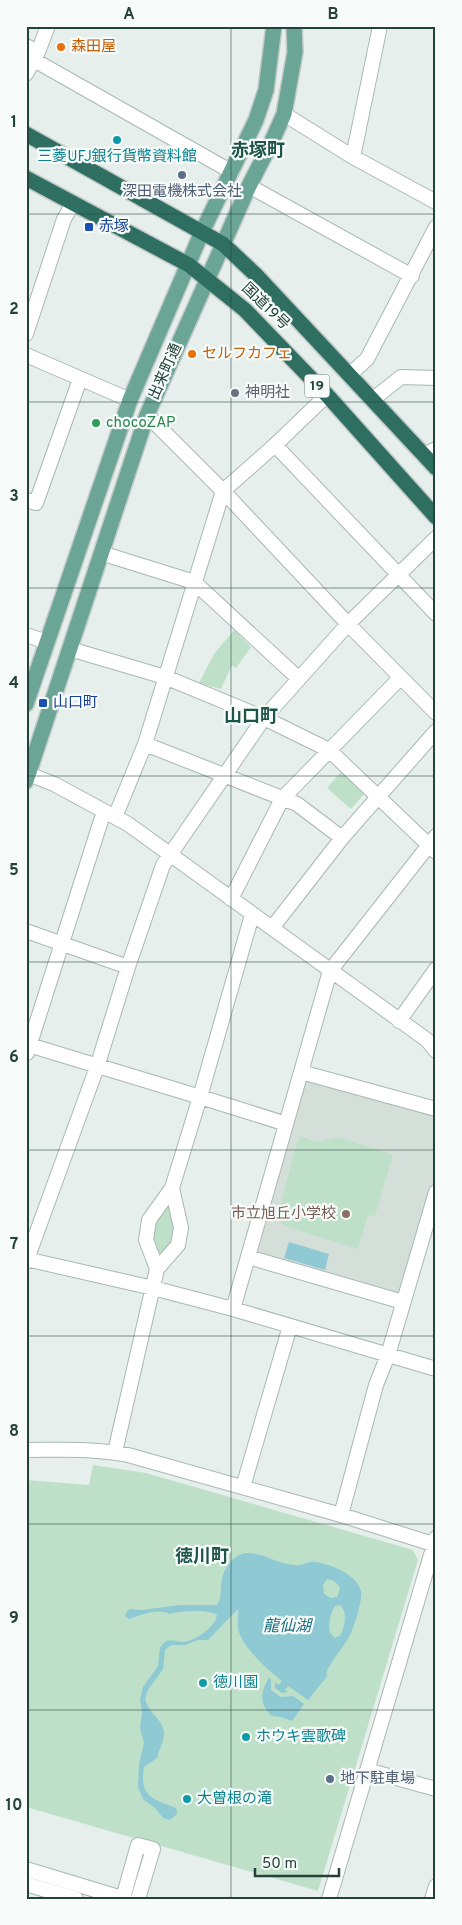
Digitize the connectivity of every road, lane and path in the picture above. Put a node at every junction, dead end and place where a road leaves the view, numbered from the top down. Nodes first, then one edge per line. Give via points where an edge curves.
1 (48, 26) edge
2 (274, 26) edge
3 (294, 26) edge
4 (380, 26) edge
5 (33, 53) edge
6 (26, 74) edge
7 (284, 114) junction
8 (26, 134) edge
9 (353, 157) junction
10 (232, 172) junction
11 (26, 178) edge
12 (249, 186) junction
13 (436, 202) edge
14 (72, 204) junction
15 (436, 227) edge
16 (202, 232) junction
17 (223, 244) junction
18 (189, 265) junction
19 (412, 276) junction
20 (207, 278) junction
21 (26, 334) edge
22 (26, 355) edge
23 (350, 375) junction
24 (436, 378) edge
25 (80, 379) junction
26 (326, 396) junction
27 (130, 400) junction
28 (372, 400) junction
29 (147, 415) junction
30 (275, 445) junction
31 (430, 452) edge
32 (436, 468) edge
33 (223, 491) junction
34 (26, 500) edge
35 (436, 517) edge
36 (436, 538) edge
37 (101, 553) junction
38 (397, 575) junction
39 (194, 582) junction
40 (436, 614) edge
41 (348, 624) junction
42 (26, 635) edge
43 (47, 642) junction
44 (70, 649) junction
45 (164, 677) junction
46 (298, 678) junction
47 (400, 678) junction
48 (26, 704) edge
49 (436, 713) edge
50 (264, 718) junction
51 (436, 731) edge
52 (145, 744) junction
53 (329, 750) junction
54 (27, 776) edge
55 (224, 776) junction
56 (380, 797) junction
57 (282, 799) junction
58 (110, 814) junction
59 (342, 838) junction
60 (433, 844) edge
61 (170, 855) junction
62 (231, 899) junction
63 (252, 915) junction
64 (272, 928) junction
65 (26, 931) edge
66 (61, 943) junction
67 (128, 967) junction
68 (436, 969) edge
69 (330, 972) junction
70 (399, 1021) junction
71 (27, 1047) edge
72 (436, 1051) edge
73 (97, 1067) junction
74 (300, 1072) junction
75 (200, 1096) junction
76 (436, 1108) edge
77 (286, 1124) junction
78 (172, 1188) junction
79 (436, 1192) edge
80 (248, 1257) junction
81 (26, 1260) edge
82 (157, 1269) junction
83 (153, 1288) junction
84 (403, 1302) junction
85 (233, 1309) junction
86 (290, 1326) junction
87 (388, 1355) junction
88 (436, 1369) edge
89 (26, 1450) edge
90 (115, 1452) junction
91 (243, 1486) junction
92 (341, 1515) junction
93 (435, 1542) edge
94 (367, 1770) junction
95 (436, 1789) edge
96 (26, 1869) edge
97 (26, 1884) edge
98 (436, 1886) edge
99 (124, 1898) edge
100 (76, 1899) edge
101 (138, 1899) edge
102 (329, 1899) edge
103 (432, 1899) edge

1 - 5 street
2 - 10 main road, 出来町通 via 266,90
3 - 7 main road, 出来町通 via 295,52
4 - 9 street
5 - 6 street
5 - 10 street
7 - 9 street
7 - 12 main road, 出来町通
8 - 16 highway, 国道19号 / 19
9 - 13 street
10 - 16 main road, 出来町通
11 - 14 highway, 国道19号 / 19
12 - 17 main road, 出来町通
12 - 19 street
14 - 18 highway, 国道19号 / 19
14 - 21 street via 64,219
15 - 19 street
16 - 17 highway, 国道19号 / 19
16 - 18 main road, 出来町通
17 - 20 main road, 出来町通
17 - 23 highway, 国道19号 / 19
18 - 20 highway, 国道19号 / 19
18 - 27 main road, 出来町通
19 - 23 street via 367,359
20 - 26 highway, 国道19号 / 19 via 245,310
20 - 29 main road, 出来町通
22 - 25 street
23 - 28 highway, 国道19号 / 19
24 - 28 street via 401,377
25 - 27 street
25 - 34 street via 36,503
26 - 30 street
26 - 35 highway, 国道19号 / 19
27 - 43 main road, 出来町通
28 - 31 highway, 国道19号 / 19
29 - 33 street
29 - 37 main road, 出来町通
30 - 33 street
30 - 38 street
31 - 32 highway, 国道19号 / 19
33 - 39 street
33 - 41 street
36 - 38 street
37 - 39 street
37 - 44 main road, 出来町通
38 - 40 street
38 - 41 street
39 - 45 street
39 - 46 street
41 - 46 street
41 - 47 street
42 - 43 street
43 - 48 main road, 出来町通
44 - 45 street
44 - 54 main road, 出来町通
45 - 50 street
45 - 52 street
46 - 50 street
47 - 49 street
47 - 53 street
50 - 53 street
50 - 55 street
51 - 56 street
52 - 55 street
52 - 58 street
53 - 56 street
53 - 57 street
54 - 58 street via 54,784
55 - 57 street
55 - 61 street
56 - 59 street
56 - 60 street
57 - 59 street via 297,804
57 - 62 street
58 - 61 street
58 - 66 street
59 - 64 street
60 - 69 street
61 - 62 street
61 - 67 street via 163,865
62 - 63 street
63 - 64 street
63 - 75 street
64 - 69 street
65 - 66 street
66 - 67 street
66 - 71 street
67 - 73 street
68 - 70 street
69 - 70 street
69 - 74 street
70 - 72 street via 427,1040
71 - 73 street
73 - 75 street
73 - 81 street
74 - 76 street
74 - 77 street
75 - 77 street
75 - 78 street
77 - 80 street
78 - 82 street via 182,1228 178,1245
78 - 82 street via 149,1220 146,1240
79 - 84 street
80 - 84 street
80 - 85 street
81 - 83 street
82 - 83 street
83 - 85 street
83 - 90 street
84 - 87 street
85 - 86 street
86 - 87 street
86 - 91 street
87 - 88 street
87 - 92 street via 376,1386
89 - 90 street
90 - 91 street
91 - 92 street
92 - 93 street
93 - 94 street
94 - 95 street
94 - 102 street
96 - 99 street
97 - 100 street
98 - 103 street
99 - 101 street via 138,1845 153,1849

